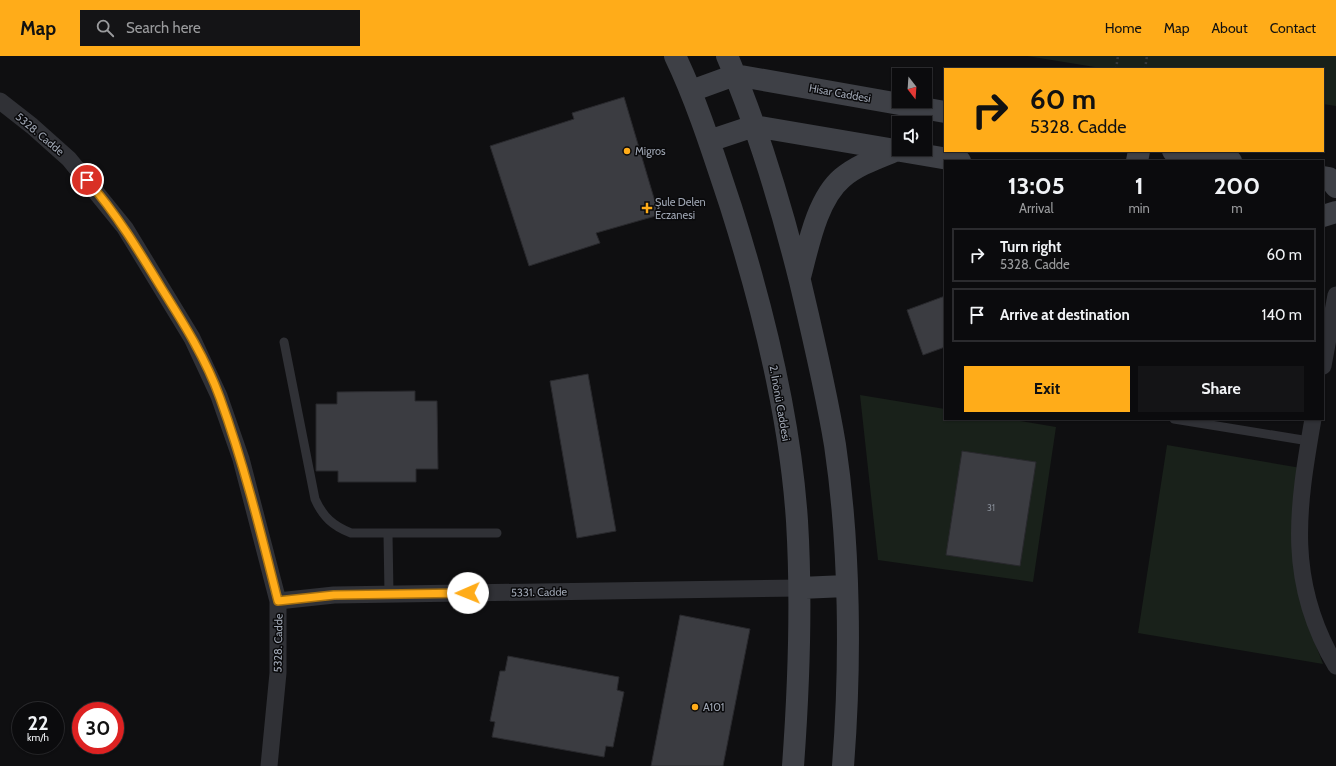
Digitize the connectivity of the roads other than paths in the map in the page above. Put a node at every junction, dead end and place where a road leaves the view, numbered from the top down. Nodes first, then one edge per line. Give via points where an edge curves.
1 (675, 56) edge
2 (731, 66) edge
3 (691, 91) junction
4 (0, 101) edge
5 (944, 112) edge
6 (754, 126) junction
7 (709, 141) junction
8 (892, 149) edge
9 (892, 152) edge
10 (1178, 152) edge
11 (931, 156) edge
12 (954, 160) edge
13 (1225, 160) edge
14 (1324, 177) edge
15 (1336, 187) edge
16 (1336, 212) edge
17 (1324, 216) edge
18 (800, 280) junction
19 (1336, 295) edge
20 (284, 342) dead end
21 (1324, 361) edge
22 (1180, 420) edge
23 (1313, 420) edge
24 (1309, 441) junction
25 (497, 532) dead end
26 (388, 534) junction
27 (846, 586) junction
28 (800, 588) junction
29 (388, 594) junction
30 (278, 601) junction
31 (1336, 666) edge
32 (269, 766) edge
33 (792, 766) edge
34 (842, 766) edge

1 - 3 main road, 2. İnönü Caddesi
2 - 3 main road
2 - 5 main road, Hisar Caddesi
2 - 6 main road
3 - 7 main road, 2. İnönü Caddesi
4 - 30 street, 5328. Cadde via 69,159 96,190 125,228 192,338 219,396 241,460
6 - 7 main road
6 - 8 main road
6 - 18 main road
7 - 28 main road, 2. İnönü Caddesi via 745,252 776,377 796,512
9 - 18 main road via 859,166 841,179 828,195 814,226
10 - 13 main road
11 - 12 main road
14 - 15 main road via 1329,178
16 - 17 main road
18 - 27 main road via 835,446
19 - 21 street
20 - 26 lane via 315,499 320,510 339,528 352,533
22 - 24 lane
23 - 24 street
24 - 31 street via 1298,522 1299,556 1314,624
25 - 26 lane
26 - 29 lane
27 - 28 main road
27 - 34 main road via 847,667
28 - 29 street, 5331. Cadde
28 - 33 main road, 2. İnönü Caddesi via 800,644
29 - 30 street, 5331. Cadde via 334,595
30 - 32 street, 5328. Cadde via 278,673

